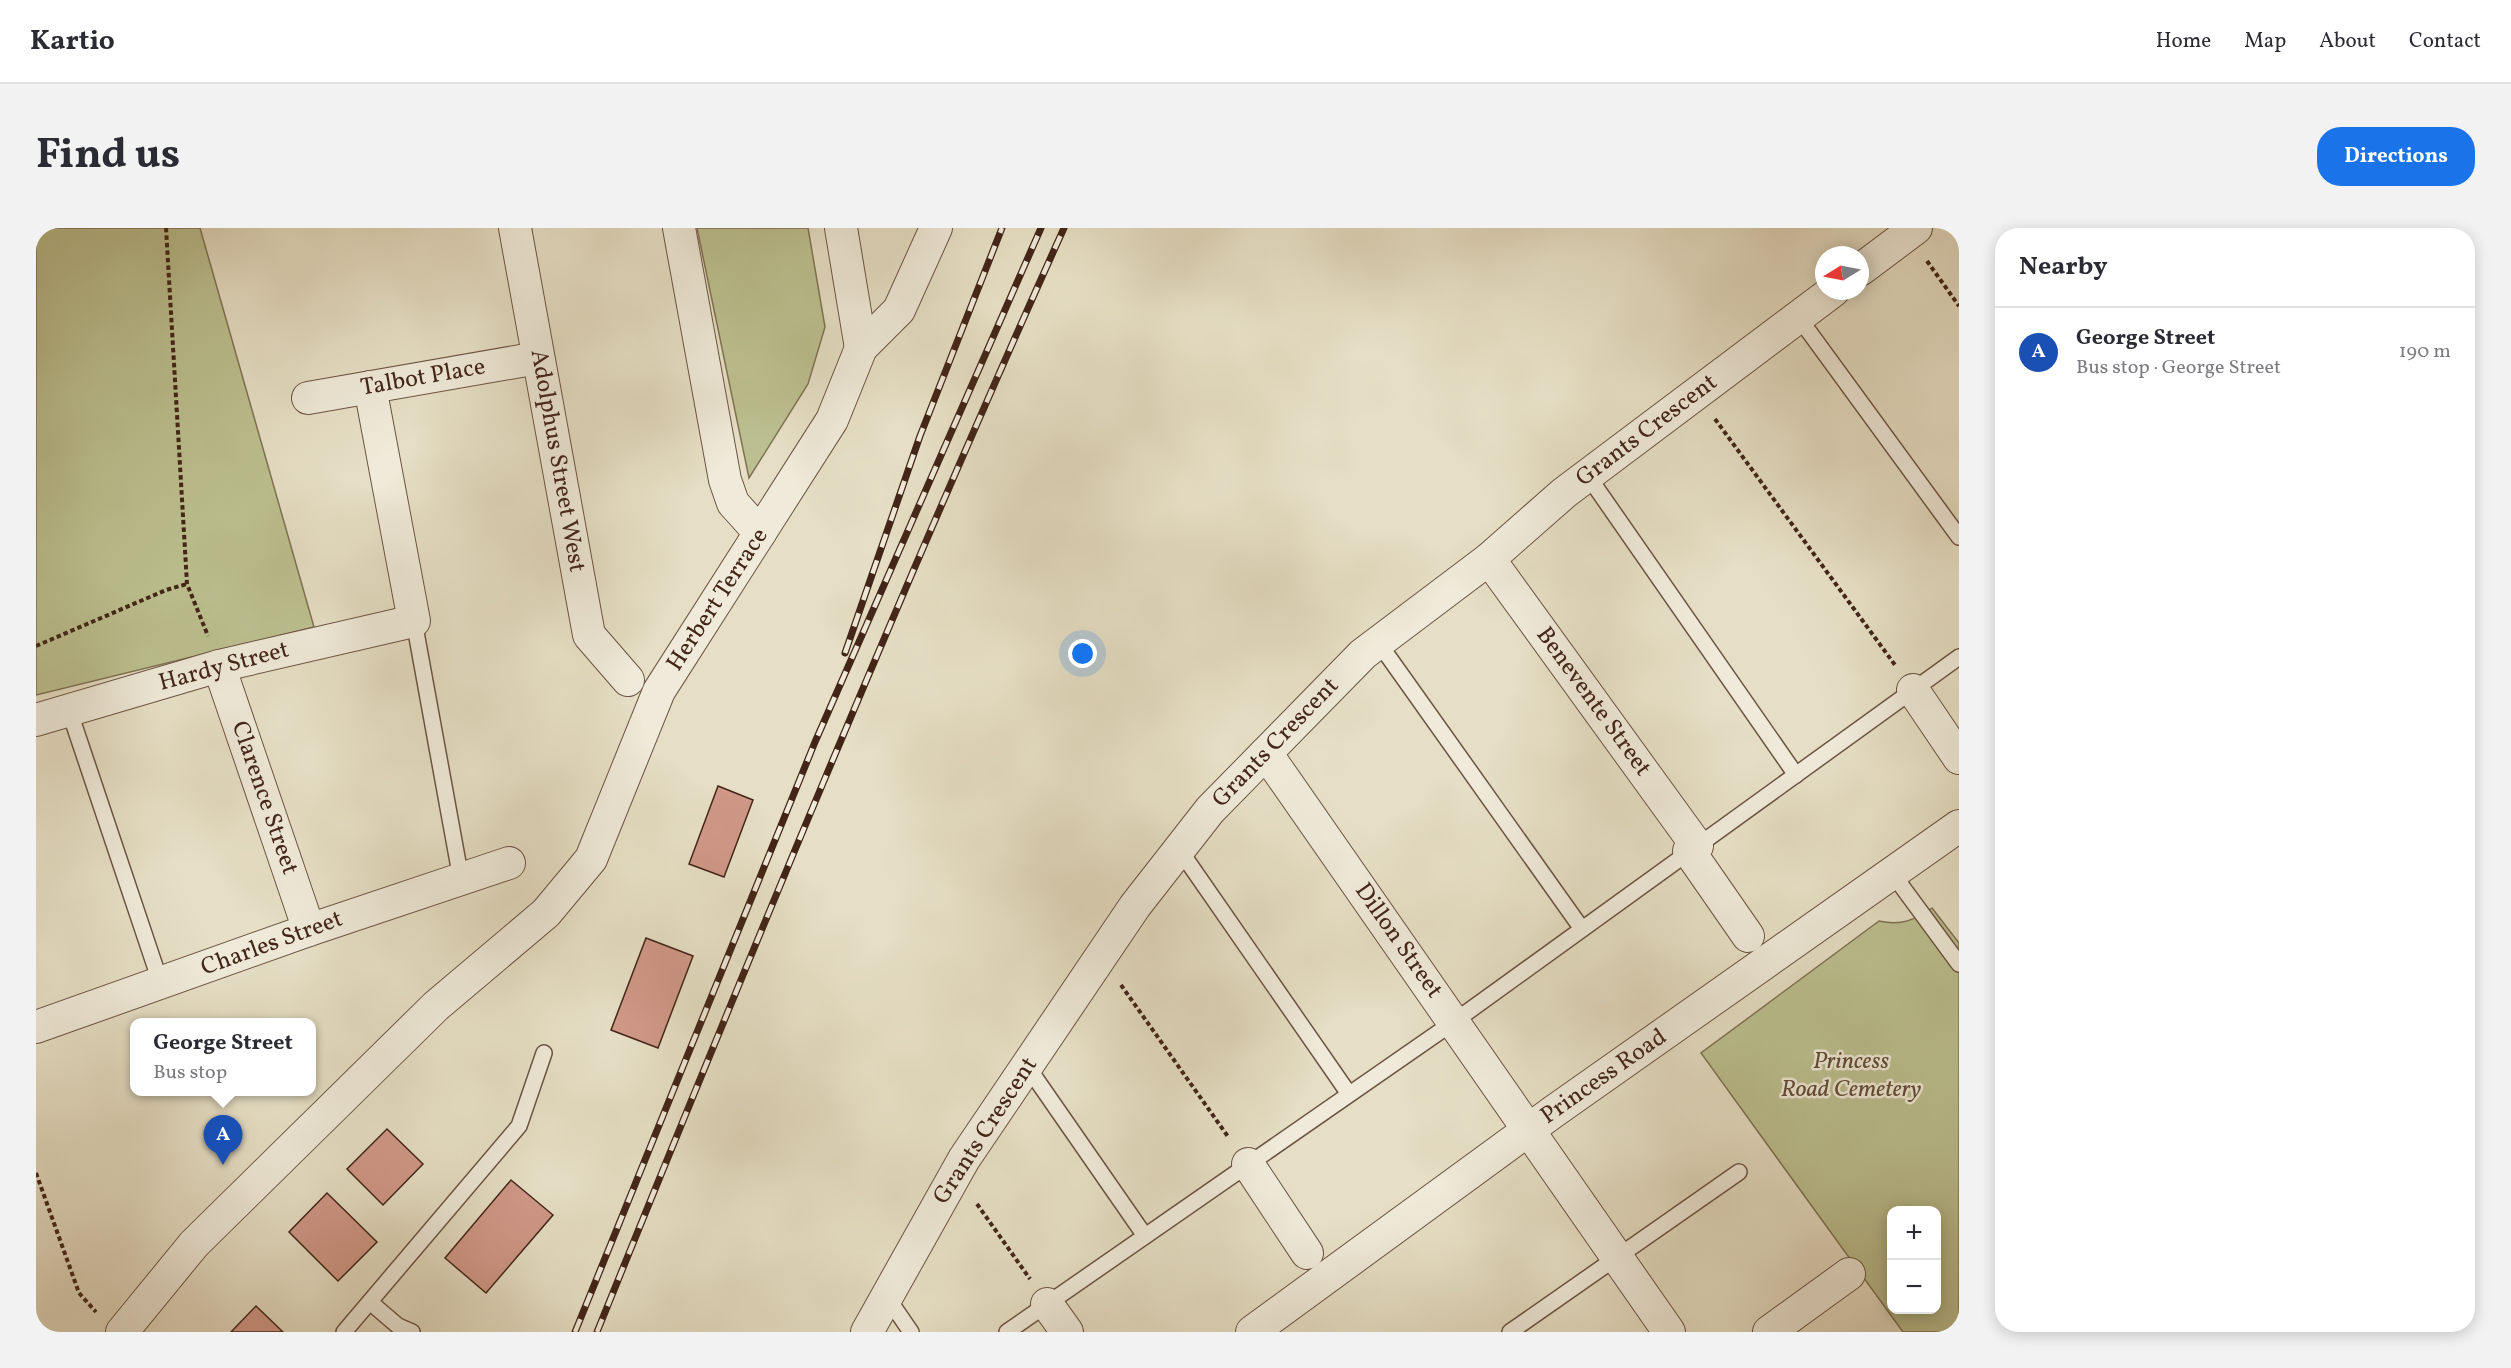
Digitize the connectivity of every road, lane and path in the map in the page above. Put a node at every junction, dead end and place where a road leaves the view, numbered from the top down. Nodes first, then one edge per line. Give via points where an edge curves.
1 (166, 228) edge
2 (515, 228) edge
3 (679, 228) edge
4 (841, 228) edge
5 (936, 228) edge
6 (1912, 231) edge
7 (1869, 263) edge
8 (1822, 300) edge
9 (1959, 306) edge
10 (1799, 318) junction
11 (861, 348) junction
12 (538, 358) junction
13 (370, 387) junction
14 (1697, 394) junction
15 (308, 398) dead end
16 (1588, 476) junction
17 (760, 533) junction
18 (1959, 537) edge
19 (1489, 559) junction
20 (186, 584) junction
21 (414, 621) junction
22 (1378, 642) junction
23 (36, 646) edge
24 (1959, 657) edge
25 (219, 666) junction
26 (628, 680) dead end
27 (1913, 690) junction
28 (69, 710) junction
29 (36, 720) edge
30 (1266, 753) junction
31 (1959, 758) edge
32 (1796, 775) junction
33 (1959, 826) edge
34 (1179, 849) junction
35 (1693, 849) junction
36 (509, 863) dead end
37 (1892, 873) junction
38 (461, 879) junction
39 (1582, 929) junction
40 (309, 930) junction
41 (1748, 936) dead end
42 (1101, 957) junction
43 (1959, 964) edge
44 (161, 984) junction
45 (1455, 1021) junction
46 (36, 1028) edge
47 (544, 1053) dead end
48 (1027, 1066) junction
49 (1349, 1094) junction
50 (1530, 1130) junction
51 (1248, 1164) junction
52 (1739, 1172) dead end
53 (36, 1173) edge
54 (956, 1174) junction
55 (1145, 1236) junction
56 (1307, 1252) dead end
57 (1618, 1258) junction
58 (1849, 1274) dead end
59 (887, 1297) junction
60 (370, 1302) junction
61 (1047, 1304) junction
62 (96, 1313) dead end
63 (1256, 1331) edge
64 (122, 1332) edge
65 (344, 1332) edge
66 (412, 1332) edge
67 (867, 1332) edge
68 (911, 1332) edge
69 (1006, 1332) edge
70 (1067, 1332) edge
71 (1510, 1332) edge
72 (1669, 1332) edge
73 (1769, 1332) edge

1 - 20 path
2 - 12 street, Adolphus Street West
3 - 17 street via 725,480 734,503
4 - 11 street
5 - 11 street via 899,310
6 - 7 street
6 - 9 path
8 - 10 street, Grants Crescent
10 - 14 street, Grants Crescent
10 - 18 lane
11 - 17 street, Herbert Terrace via 832,420
12 - 13 street, Talbot Place
12 - 26 street, Adolphus Street West via 589,635
13 - 15 street, Talbot Place
13 - 21 street
14 - 16 street, Grants Crescent
14 - 27 path
16 - 19 street, Grants Crescent
16 - 32 lane
17 - 64 street, Herbert Terrace via 659,691 591,859 546,913 436,1006 194,1244
19 - 22 street, Grants Crescent
19 - 35 street, Benevente Street
20 - 23 path
20 - 25 path
21 - 25 street, Hardy Street
21 - 38 lane
22 - 30 street, Grants Crescent
22 - 39 lane
24 - 27 lane
25 - 28 street, Hardy Street
25 - 40 street, Clarence Street
27 - 31 street
27 - 32 lane
28 - 29 street, Hardy Street
28 - 44 lane
30 - 34 street, Grants Crescent via 1210,810
30 - 45 street, Dillon Street
32 - 35 lane
33 - 37 street, Princess Road
34 - 42 street, Grants Crescent
34 - 49 lane
35 - 39 lane
35 - 41 street, Benevente Street
36 - 38 street, Charles Street
37 - 43 lane
37 - 50 street, Princess Road
38 - 40 street, Charles Street
39 - 45 lane
40 - 44 street, Charles Street
42 - 48 street, Grants Crescent
42 - 51 path
44 - 46 street, Charles Street
45 - 49 lane
45 - 50 street, Dillon Street
47 - 60 lane via 519,1126
48 - 54 street, Grants Crescent
48 - 55 lane
49 - 51 lane
50 - 57 street, Dillon Street
50 - 63 street, Princess Road
51 - 55 lane
51 - 56 street
52 - 57 lane
53 - 62 path via 79,1293
54 - 59 street, Grants Crescent
54 - 61 path
55 - 61 lane
57 - 71 lane
57 - 72 street, Dillon Street
58 - 73 street
59 - 67 street, Grants Crescent
59 - 68 lane
60 - 65 lane
60 - 66 lane via 398,1326
61 - 69 lane
61 - 70 street

